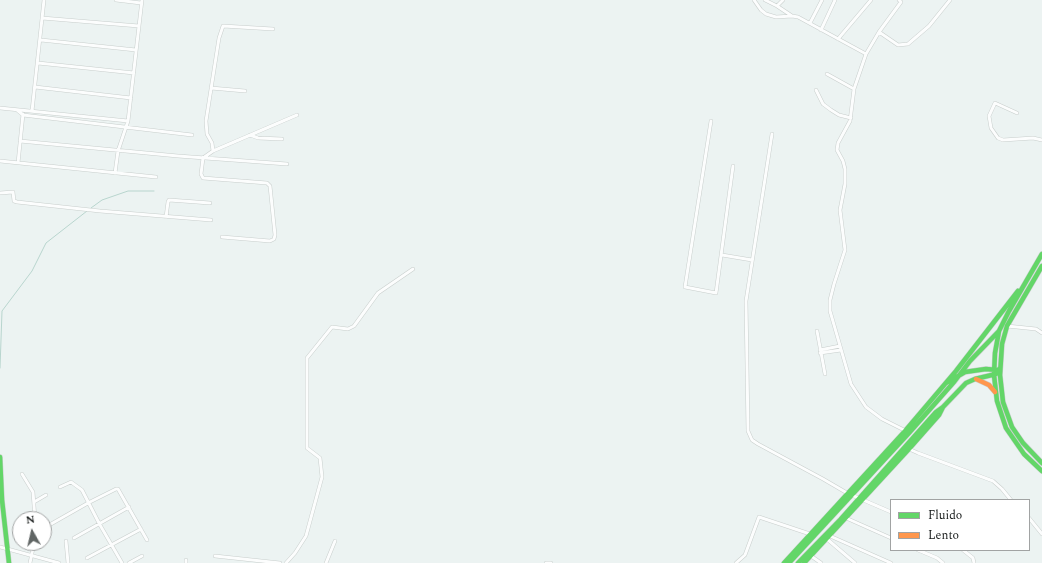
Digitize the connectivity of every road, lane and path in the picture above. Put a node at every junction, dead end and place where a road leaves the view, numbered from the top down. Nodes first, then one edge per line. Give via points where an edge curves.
1 (44, 0) edge
2 (116, 0) edge
3 (754, 0) edge
4 (765, 0) edge
5 (783, 0) edge
6 (822, 0) edge
7 (835, 0) edge
8 (871, 0) edge
9 (900, 0) edge
10 (950, 0) edge
11 (141, 1) edge
12 (778, 6) junction
13 (792, 16) junction
14 (42, 18) junction
15 (810, 23) junction
16 (139, 26) junction
17 (273, 29) dead end
18 (821, 30) junction
19 (879, 32) junction
20 (838, 39) junction
21 (41, 40) junction
22 (136, 50) junction
23 (866, 54) junction
24 (38, 63) junction
25 (134, 74) junction
26 (827, 74) dead end
27 (35, 87) junction
28 (211, 88) junction
29 (854, 88) junction
30 (816, 90) dead end
31 (245, 91) dead end
32 (131, 98) junction
33 (0, 108) edge
34 (17, 110) junction
35 (24, 110) junction
36 (32, 111) junction
37 (1017, 113) dead end
38 (23, 115) junction
39 (297, 115) dead end
40 (851, 118) junction
41 (128, 121) junction
42 (711, 121) dead end
43 (127, 128) junction
44 (772, 134) dead end
45 (192, 135) dead end
46 (250, 135) junction
47 (282, 139) dead end
48 (20, 140) junction
49 (1042, 140) edge
50 (118, 150) junction
51 (213, 151) junction
52 (203, 158) junction
53 (0, 161) edge
54 (18, 163) junction
55 (287, 164) dead end
56 (733, 166) dead end
57 (115, 173) junction
58 (156, 177) dead end
59 (0, 193) edge
60 (210, 203) dead end
61 (166, 217) junction
62 (211, 220) dead end
63 (222, 237) dead end
64 (1042, 254) edge
65 (722, 255) junction
66 (1040, 259) edge
67 (752, 260) junction
68 (1042, 266) edge
69 (413, 269) dead end
70 (1028, 278) junction
71 (1007, 326) junction
72 (817, 331) dead end
73 (999, 331) junction
74 (1042, 333) edge
75 (841, 348) junction
76 (820, 351) junction
77 (997, 372) junction
78 (824, 374) dead end
79 (960, 374) junction
80 (975, 379) junction
81 (946, 383) junction
82 (996, 396) junction
83 (943, 407) junction
84 (907, 432) junction
85 (914, 436) junction
86 (909, 449) junction
87 (0, 457) edge
88 (1042, 463) edge
89 (1042, 471) edge
90 (22, 474) dead end
91 (60, 487) dead end
92 (849, 494) junction
93 (46, 495) dead end
94 (1010, 499) edge
95 (860, 500) junction
96 (34, 502) junction
97 (88, 503) junction
98 (129, 507) junction
99 (35, 511) edge
100 (890, 512) edge
101 (846, 518) junction
102 (1030, 519) edge
103 (52, 523) edge
104 (100, 525) junction
105 (141, 529) junction
106 (810, 534) junction
107 (1042, 534) edge
108 (829, 537) junction
109 (74, 538) dead end
110 (890, 538) edge
111 (147, 540) dead end
112 (66, 541) dead end
113 (336, 541) dead end
114 (112, 545) junction
115 (0, 547) edge
116 (7, 549) junction
117 (33, 551) edge
118 (920, 551) edge
119 (964, 551) edge
120 (32, 556) junction
121 (142, 556) dead end
122 (215, 556) dead end
123 (810, 556) junction
124 (88, 558) dead end
125 (231, 558) junction
126 (937, 558) junction
127 (9, 563) edge
128 (30, 563) edge
129 (59, 563) edge
130 (68, 563) edge
131 (122, 563) edge
132 (129, 563) edge
133 (231, 563) edge
134 (280, 563) edge
135 (286, 563) edge
136 (326, 563) edge
137 (736, 563) edge
138 (784, 563) edge
139 (789, 563) edge
140 (798, 563) edge
141 (804, 563) edge
142 (820, 563) edge
143 (855, 563) edge
144 (891, 563) edge
145 (934, 563) edge
146 (942, 563) edge
147 (974, 563) edge

1 - 14 street
2 - 11 street
3 - 13 street via 766,14 776,17
4 - 12 street
5 - 12 street
6 - 15 street
7 - 18 street
8 - 20 street
9 - 19 street
10 - 19 street via 930,26 908,44 898,45
11 - 16 street
12 - 13 street
13 - 15 street
14 - 16 street
14 - 21 street
15 - 18 street
16 - 22 street
17 - 28 street via 223,26
18 - 20 street
19 - 23 street
20 - 23 street
21 - 22 street
21 - 24 street
22 - 25 street
23 - 29 street
24 - 25 street
24 - 27 street
25 - 32 street
26 - 29 street
27 - 32 street
27 - 36 street
28 - 31 street
28 - 51 street via 206,121
29 - 40 street
30 - 40 street via 831,110
32 - 41 street
33 - 34 street
34 - 35 street
34 - 38 street
35 - 36 street
35 - 38 street
36 - 41 street
37 - 49 street via 995,103 989,116 991,128 998,138
38 - 43 street
38 - 48 street
39 - 46 street
40 - 75 street via 837,150 845,169 840,210 845,250 830,300 830,311
41 - 43 street
42 - 65 street via 685,287 716,293
43 - 45 street
43 - 50 street
44 - 67 street
46 - 47 street
46 - 51 street
48 - 50 street
48 - 54 street
50 - 52 street
50 - 57 street
51 - 52 street
52 - 55 street
52 - 63 street via 202,178 267,183 271,189 274,239
53 - 54 street
54 - 57 street
56 - 65 street
57 - 58 street
59 - 61 street via 13,192 16,202
60 - 61 street via 169,200
61 - 62 street
64 - 66 main road
65 - 67 street
66 - 70 main road
67 - 92 street via 746,302 748,431 752,440
68 - 71 main road
69 - 135 street via 378,293 354,326 348,329 332,326 307,358 307,448 320,458 322,477 306,536
70 - 73 main road
70 - 81 main road
71 - 74 street via 1036,329
71 - 77 main road
72 - 76 street
73 - 77 main road
73 - 79 main road
75 - 76 street
75 - 84 street via 852,384 866,407
76 - 78 street
77 - 79 main road via 971,370
77 - 80 main road
77 - 82 main road
77 - 88 main road via 1003,402 1012,427
79 - 81 main road
79 - 84 main road
80 - 82 main road via 990,386
80 - 83 main road via 961,387
81 - 84 main road
82 - 89 main road via 1001,416 1011,436 1024,454
83 - 85 main road
83 - 86 main road
84 - 85 street
84 - 92 main road
85 - 95 main road
86 - 94 street via 993,481
86 - 95 main road
87 - 116 main road
90 - 96 street via 33,492
91 - 97 street via 71,482 82,490
92 - 95 street
92 - 106 main road
92 - 139 main road
93 - 96 street
95 - 100 street
95 - 101 main road
95 - 140 main road
96 - 99 street
97 - 98 street via 118,489
97 - 103 street
97 - 104 street
98 - 104 street
98 - 105 street
101 - 108 main road
101 - 110 street
102 - 107 street
104 - 109 street
104 - 114 street
105 - 111 street
105 - 114 street
106 - 137 street via 759,517 745,555
106 - 138 main road
108 - 123 main road
108 - 143 street
108 - 144 street
112 - 130 street
113 - 136 street
114 - 124 street
114 - 131 street
115 - 116 street
116 - 120 street
116 - 127 main road
117 - 120 street
118 - 126 street
119 - 147 street via 973,558
120 - 128 street
120 - 129 street
121 - 132 street
122 - 125 street
123 - 141 main road
123 - 142 street
125 - 133 street
125 - 134 street
126 - 145 street
126 - 146 street

